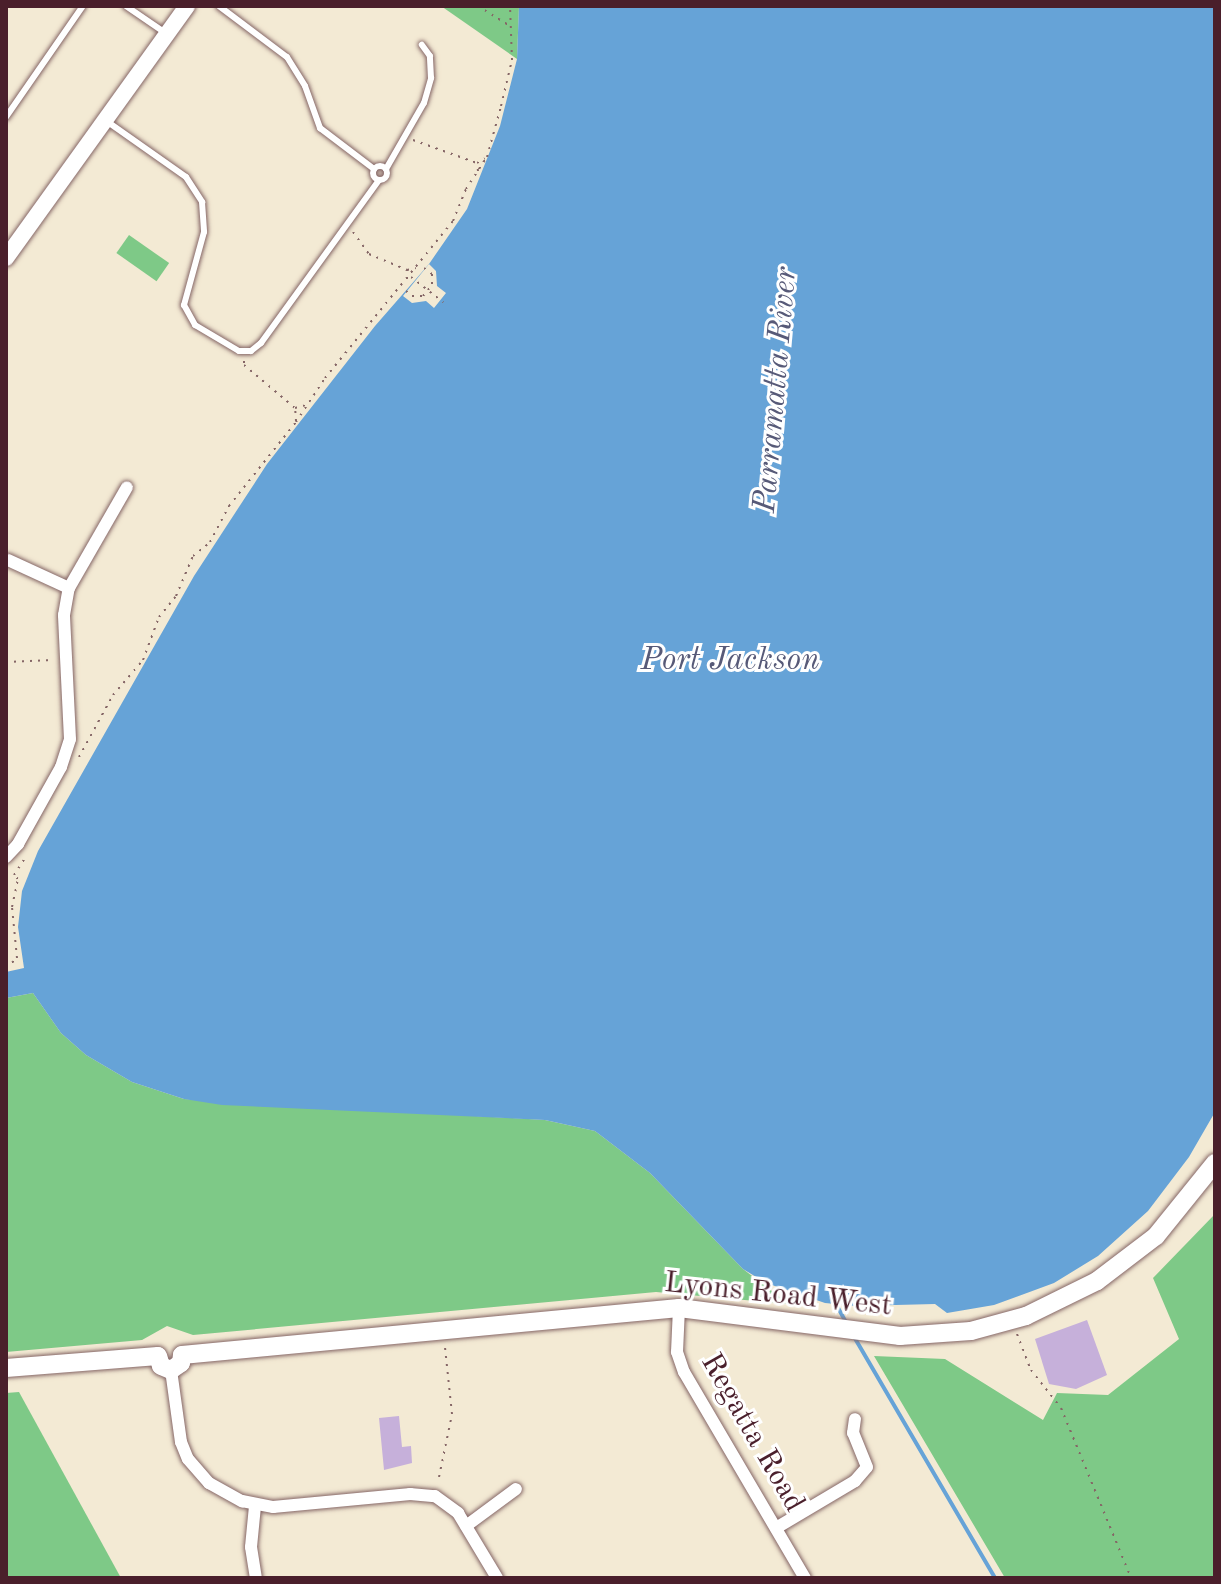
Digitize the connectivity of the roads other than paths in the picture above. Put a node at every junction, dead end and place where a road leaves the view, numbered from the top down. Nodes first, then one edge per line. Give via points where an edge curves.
1 (83, 6) edge
2 (126, 6) edge
3 (187, 6) edge
4 (219, 6) edge
5 (167, 34) junction
6 (422, 45) dead end
7 (6, 117) edge
8 (105, 120) junction
9 (374, 169) junction
10 (386, 169) junction
11 (379, 180) junction
12 (6, 258) edge
13 (127, 487) dead end
14 (8, 560) dead end
15 (69, 588) junction
16 (6, 857) edge
17 (1215, 1163) edge
18 (679, 1308) junction
19 (170, 1360) junction
20 (6, 1368) edge
21 (855, 1419) dead end
22 (516, 1489) dead end
23 (255, 1506) junction
24 (466, 1526) junction
25 (776, 1528) junction
26 (256, 1578) edge
27 (497, 1578) edge
28 (805, 1578) edge

1 - 7 lane
2 - 5 lane
3 - 5 street
4 - 9 lane via 287,57 305,86 320,128
5 - 8 street
6 - 10 lane via 430,56 431,78 424,103
8 - 11 lane via 186,177 202,202 204,232 184,305 187,317 215,340 244,352 261,343
8 - 12 street
9 - 10 lane
9 - 11 lane
10 - 11 lane via 387,175
13 - 15 street
14 - 15 street
15 - 16 street via 64,615 70,739 61,767
17 - 18 main road, Lyons Road West via 1179,1212 1129,1259 1077,1294 1012,1322 935,1335 864,1332
18 - 19 main road, Lyons Road West
18 - 25 street, Regatta Road via 677,1352 684,1372
19 - 20 main road, Lyons Road West
19 - 23 street via 177,1426 188,1459 209,1483
21 - 25 street via 853,1433 867,1467 855,1481
22 - 24 street
23 - 24 street via 424,1494 449,1503
23 - 26 street via 251,1547
24 - 27 street
25 - 28 street, Regatta Road

